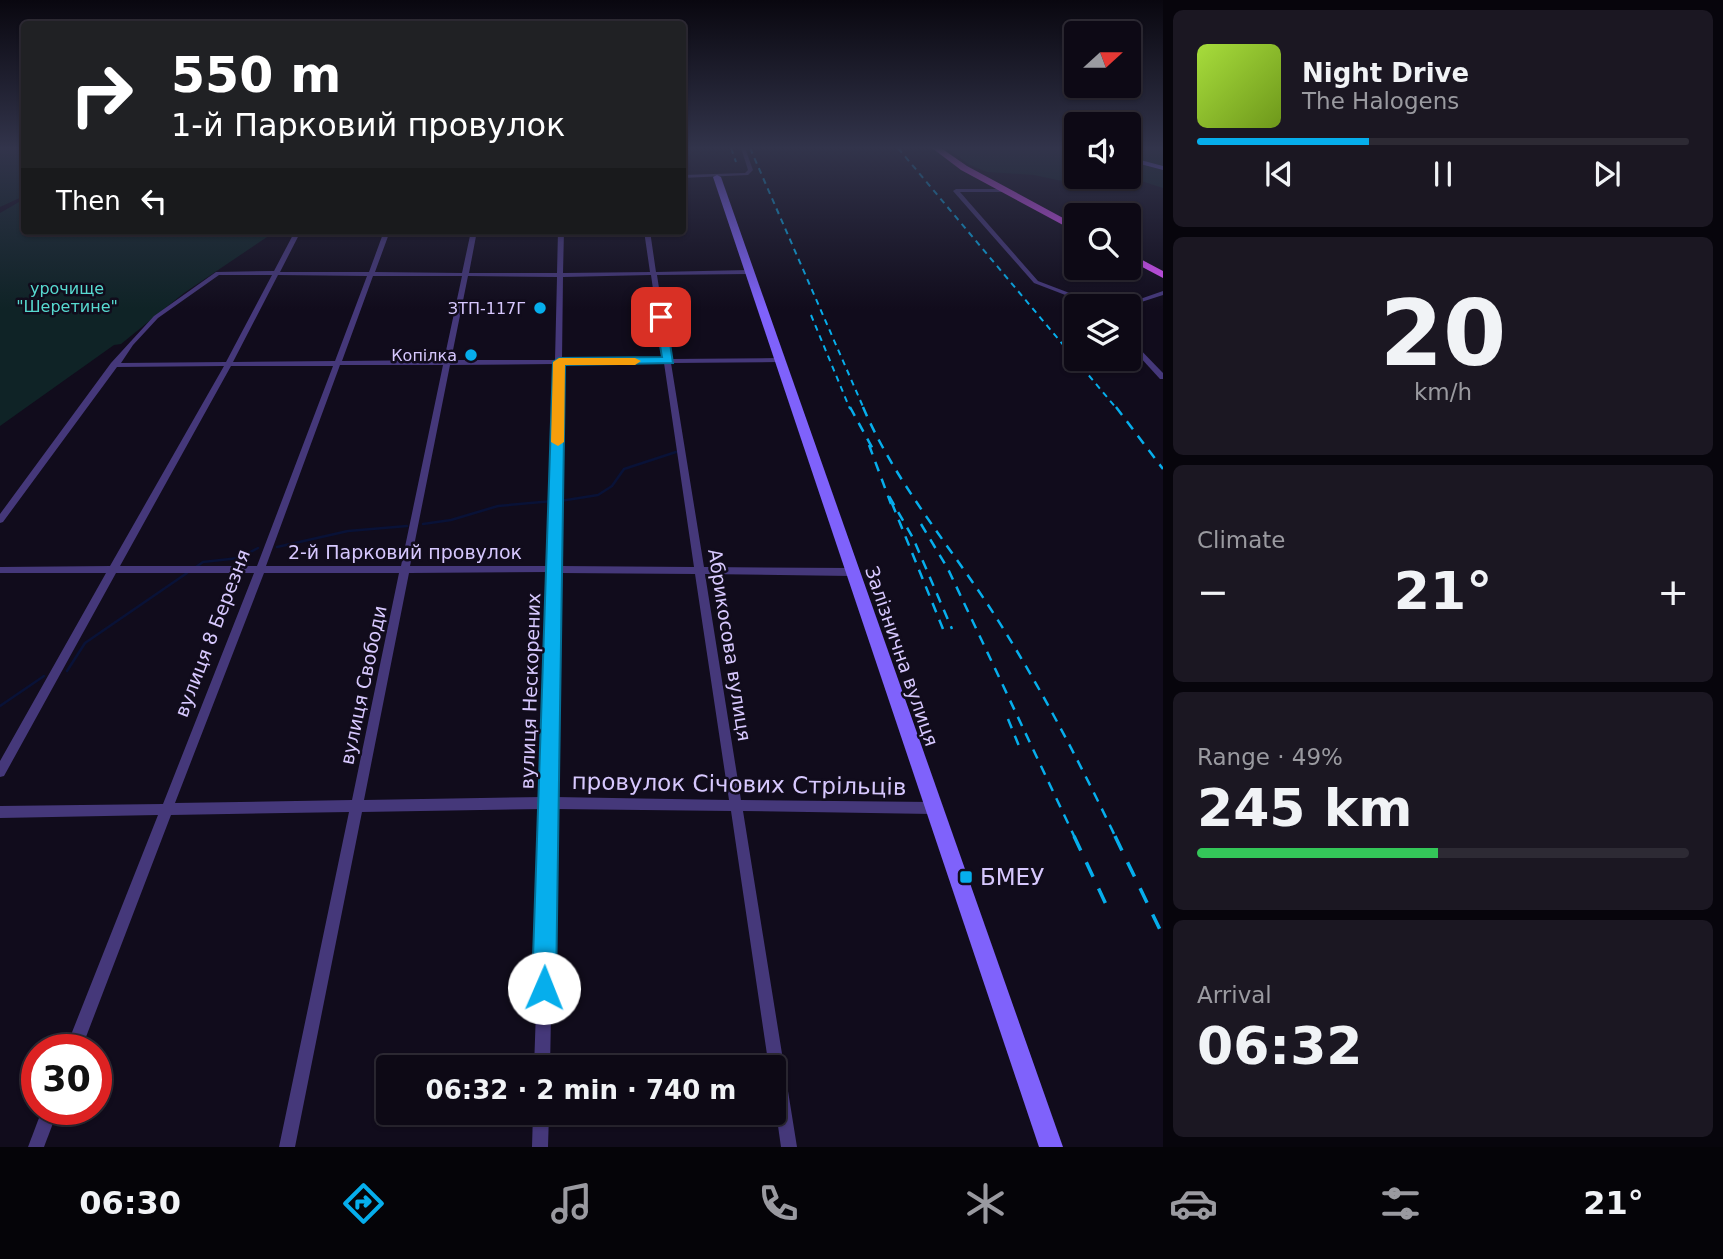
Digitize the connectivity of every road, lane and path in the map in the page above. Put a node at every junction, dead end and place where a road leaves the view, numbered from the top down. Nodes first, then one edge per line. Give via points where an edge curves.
1 (725, 202) edge
2 (966, 202) edge
3 (1025, 202) edge
4 (1064, 222) edge
5 (296, 235) edge
6 (385, 235) edge
7 (473, 235) edge
8 (561, 235) edge
9 (648, 235) edge
10 (1141, 263) edge
11 (749, 272) junction
12 (275, 274) junction
13 (370, 274) junction
14 (465, 274) junction
15 (653, 274) junction
16 (560, 275) junction
17 (1163, 275) edge
18 (1163, 293) edge
19 (1068, 294) edge
20 (1141, 300) edge
21 (1141, 354) edge
22 (447, 360) junction
23 (779, 360) junction
24 (669, 361) junction
25 (338, 362) junction
26 (559, 362) junction
27 (229, 363) junction
28 (114, 365) junction
29 (1163, 377) edge
30 (0, 520) edge
31 (405, 569) junction
32 (555, 569) junction
33 (0, 570) edge
34 (113, 570) junction
35 (260, 570) junction
36 (701, 571) junction
37 (852, 572) junction
38 (0, 772) edge
39 (548, 803) junction
40 (737, 804) junction
41 (355, 805) junction
42 (932, 808) junction
43 (166, 810) junction
44 (0, 812) edge
45 (79, 1034) edge
46 (542, 1055) edge
47 (44, 1125) edge
48 (541, 1125) edge
49 (36, 1147) edge
50 (287, 1147) edge
51 (540, 1147) edge
52 (789, 1147) edge
53 (1051, 1147) edge

1 - 11 street, Залізнична вулиця
2 - 19 street via 1036,282
3 - 4 main road
5 - 12 street
6 - 13 street, вулиця 8 Березня
7 - 14 street, вулиця Свободи
8 - 16 street, вулиця Нескорених
9 - 15 street, Абрикосова вулиця
10 - 17 main road
11 - 15 street
11 - 23 street, Залізнична вулиця
12 - 13 street
12 - 27 street
12 - 28 street via 218,273 156,317
13 - 14 street
13 - 25 street, вулиця 8 Березня
14 - 16 street
14 - 22 street, вулиця Свободи
15 - 16 street
15 - 24 street, Абрикосова вулиця
16 - 26 street, вулиця Нескорених
18 - 20 street
21 - 29 street
22 - 25 street
22 - 26 street
22 - 31 street, вулиця Свободи
23 - 24 street
23 - 37 street, Залізнична вулиця
24 - 26 street
24 - 36 street, Абрикосова вулиця
25 - 27 street
25 - 35 street, вулиця 8 Березня
26 - 32 street, вулиця Нескорених
27 - 28 street
27 - 34 street
28 - 30 street
31 - 32 street, 2-й Парковий провулок
31 - 35 street, 2-й Парковий провулок
31 - 41 street, вулиця Свободи
32 - 36 street, 2-й Парковий провулок
32 - 39 street, вулиця Нескорених
33 - 34 street, 2-й Парковий провулок
34 - 35 street, 2-й Парковий провулок
34 - 38 street
35 - 43 street, вулиця 8 Березня
36 - 37 street, 2-й Парковий провулок
36 - 40 street, Абрикосова вулиця
37 - 42 street, Залізнична вулиця
39 - 40 street, провулок Січових Стрільців
39 - 41 street, провулок Січових Стрільців
39 - 46 street, вулиця Нескорених
40 - 42 street, провулок Січових Стрільців
40 - 52 street, Абрикосова вулиця
41 - 43 street, провулок Січових Стрільців
41 - 50 street, вулиця Свободи
42 - 53 street, Залізнична вулиця
43 - 44 street, провулок Січових Стрільців
43 - 45 street, вулиця 8 Березня
47 - 49 street
48 - 51 street

